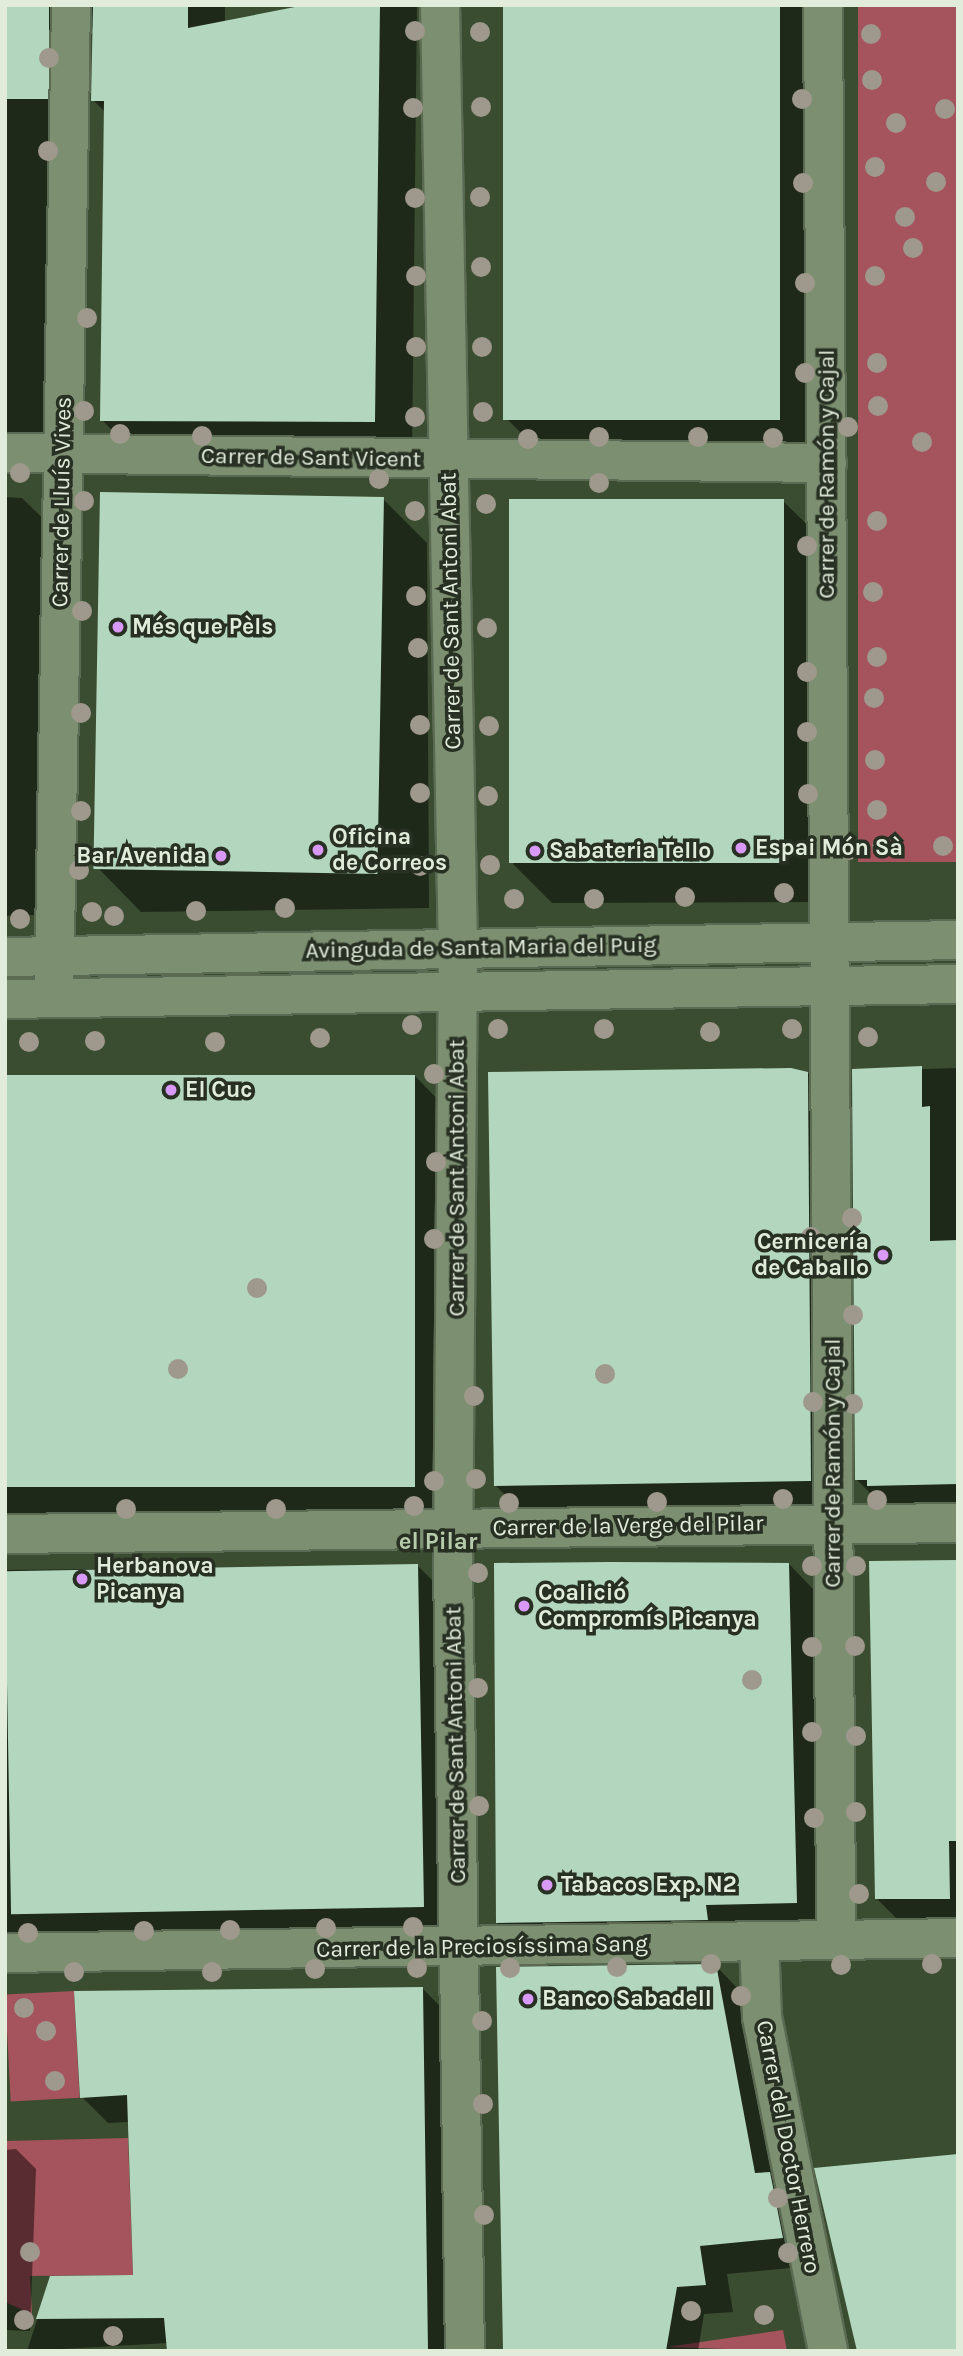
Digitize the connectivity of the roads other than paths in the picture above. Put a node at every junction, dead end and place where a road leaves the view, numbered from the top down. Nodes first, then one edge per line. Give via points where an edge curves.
1 (71, 5) edge
2 (440, 5) edge
3 (823, 5) edge
4 (5, 453) edge
5 (62, 453) junction
6 (448, 460) junction
7 (827, 463) junction
8 (958, 940) edge
9 (830, 943) junction
10 (458, 948) junction
11 (55, 956) junction
12 (5, 957) edge
13 (958, 984) edge
14 (828, 988) junction
15 (458, 995) junction
16 (54, 998) junction
17 (5, 999) edge
18 (958, 1522) edge
19 (833, 1524) junction
20 (453, 1529) junction
21 (5, 1534) edge
22 (836, 1938) junction
23 (958, 1938) edge
24 (759, 1941) junction
25 (460, 1949) junction
26 (5, 1954) edge
27 (465, 2351) edge
28 (828, 2351) edge

1 - 5 street, Carrer de Lluís Vives
2 - 6 street, Carrer de Sant Antoni Abat
3 - 7 street, Carrer de Ramón y Cajal
4 - 5 street, Carrer de Sant Vicent
5 - 6 street, Carrer de Sant Vicent
5 - 11 street, Carrer de Lluís Vives
6 - 7 street, Carrer de Sant Vicent
6 - 10 street, Carrer de Sant Antoni Abat
7 - 9 street, Carrer de Ramón y Cajal
8 - 9 street, Avinguda de Santa Maria del Puig
9 - 10 street, Avinguda de Santa Maria del Puig
9 - 14 street, Carrer de Ramón y Cajal
10 - 11 street, Avinguda de Santa Maria del Puig
10 - 15 street, Carrer de Sant Antoni Abat
11 - 12 street, Avinguda de Santa Maria del Puig
11 - 16 street, Carrer de Lluís Vives
13 - 14 street, Avinguda de Santa Maria del Puig
14 - 15 street, Avinguda de Santa Maria del Puig
14 - 19 street, Carrer de Ramón y Cajal
15 - 16 street, Avinguda de Santa Maria del Puig
15 - 20 street, Carrer de Sant Antoni Abat
16 - 17 street, Avinguda de Santa Maria del Puig
18 - 19 street, Carrer de la Verge del Pilar
19 - 20 street, Carrer de la Verge del Pilar
19 - 22 street, Carrer de Ramón y Cajal
20 - 21 street, Carrer de la Verge del Pilar
20 - 25 street, Carrer de Sant Antoni Abat
22 - 23 street, Carrer de la Preciosíssima Sang
22 - 24 street, Carrer de la Preciosíssima Sang
24 - 25 street, Carrer de la Preciosíssima Sang
24 - 28 street, Carrer del Doctor Herrero via 762,2017
25 - 26 street, Carrer de la Preciosíssima Sang
25 - 27 street, Carrer de Sant Antoni Abat

